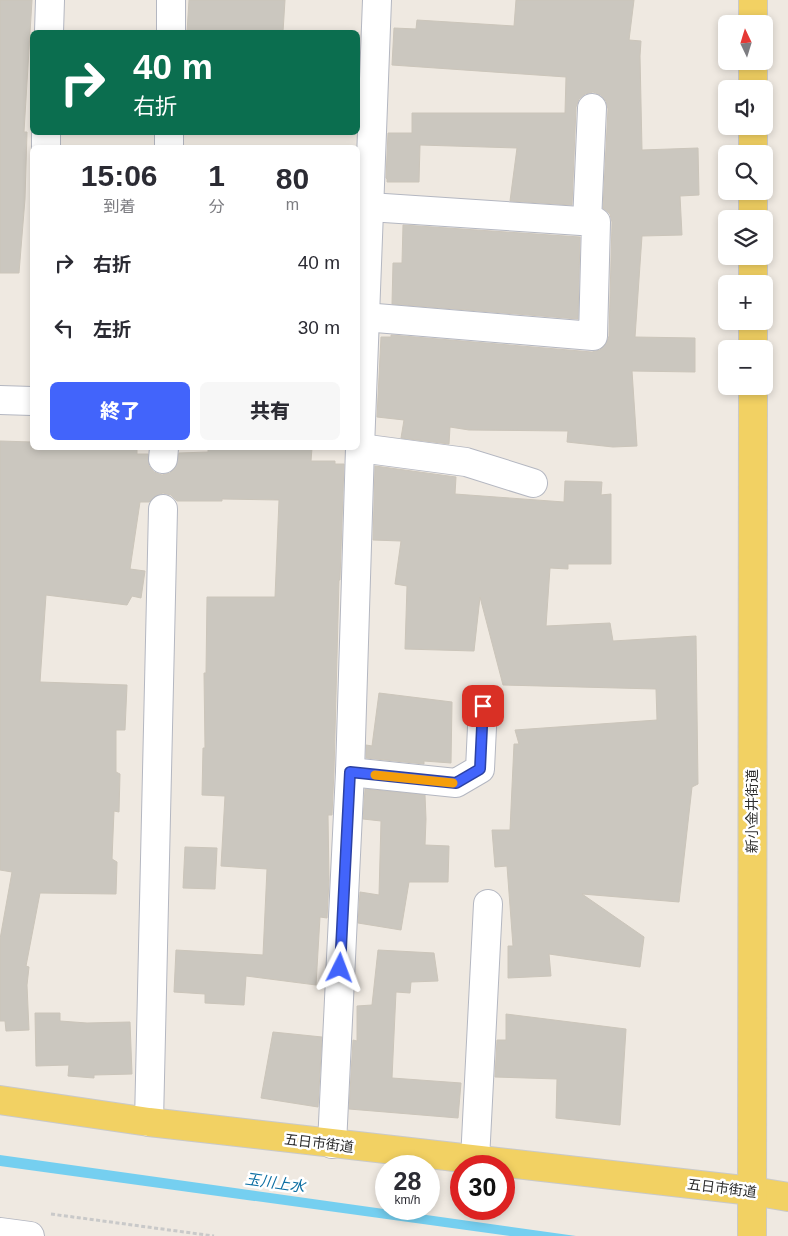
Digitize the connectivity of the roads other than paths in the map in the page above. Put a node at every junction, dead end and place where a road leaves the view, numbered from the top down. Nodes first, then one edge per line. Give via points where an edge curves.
1 (50, 0) edge
2 (171, 0) edge
3 (377, 0) edge
4 (753, 0) edge
5 (753, 15) edge
6 (49, 30) edge
7 (171, 30) edge
8 (592, 108) dead end
9 (369, 207) junction
10 (588, 222) junction
11 (364, 317) junction
12 (753, 395) edge
13 (0, 400) edge
14 (30, 401) edge
15 (360, 448) joint
16 (360, 450) edge
17 (533, 483) dead end
18 (163, 509) dead end
19 (483, 706) dead end
20 (350, 772) junction
21 (488, 904) dead end
22 (0, 1100) edge
23 (149, 1122) junction
24 (332, 1144) junction
25 (475, 1155) edge
26 (450, 1157) edge
27 (515, 1164) edge
28 (752, 1191) junction
29 (788, 1197) edge
30 (0, 1232) edge
31 (30, 1236) edge
32 (752, 1236) edge

1 - 6 street
2 - 7 street
3 - 9 street
4 - 5 main road
8 - 10 street
9 - 10 street
9 - 11 street
10 - 11 street via 596,222 593,336
11 - 15 street
12 - 28 main road, 新小金井街道
13 - 14 street
15 - 17 street via 466,462
16 - 20 street
18 - 23 street
19 - 20 street via 480,769 456,783
20 - 24 street
21 - 25 street
22 - 23 main road, 五日市街道
23 - 24 main road, 五日市街道
24 - 26 main road, 五日市街道
27 - 28 main road, 五日市街道
28 - 29 main road, 五日市街道
28 - 32 main road, 新小金井街道
30 - 31 street

